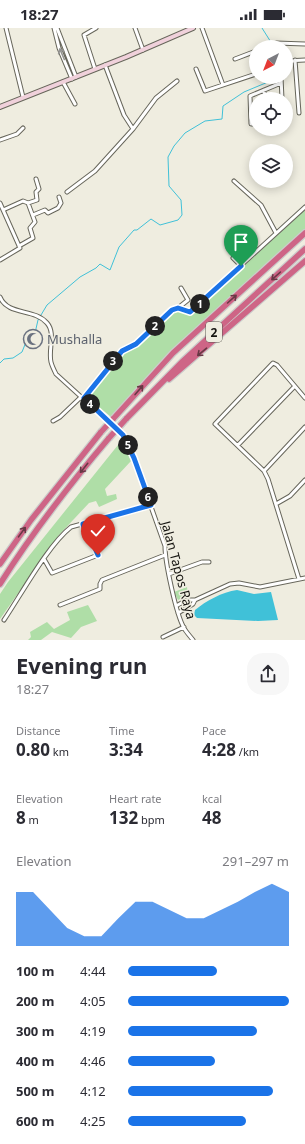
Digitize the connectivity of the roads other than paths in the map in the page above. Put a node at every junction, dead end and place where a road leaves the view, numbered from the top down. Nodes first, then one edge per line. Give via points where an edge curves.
1 (6, 28) edge
2 (56, 28) edge
3 (96, 28) edge
4 (135, 28) edge
5 (193, 28) edge
6 (202, 28) edge
7 (293, 44) edge
8 (305, 44) edge
9 (143, 50) junction
10 (249, 54) edge
11 (235, 59) dead end
12 (295, 60) joint
13 (305, 60) edge
14 (105, 65) junction
15 (95, 69) junction
16 (196, 69) dead end
17 (249, 76) edge
18 (74, 78) junction
19 (176, 81) dead end
20 (63, 82) junction
21 (279, 84) edge
22 (223, 85) junction
23 (264, 90) joint
24 (259, 92) edge
25 (23, 97) junction
26 (75, 104) dead end
27 (0, 107) edge
28 (299, 113) dead end
29 (23, 128) dead end
30 (133, 129) junction
31 (0, 140) edge
32 (36, 180) dead end
33 (234, 180) dead end
34 (67, 192) dead end
35 (59, 197) dead end
36 (28, 203) junction
37 (0, 204) edge
38 (305, 207) edge
39 (3, 210) junction
40 (33, 215) junction
41 (276, 233) junction
42 (305, 233) edge
43 (20, 246) junction
44 (305, 249) edge
45 (234, 258) dead end
46 (0, 260) edge
47 (305, 261) edge
48 (241, 266) junction
49 (181, 288) dead end
50 (0, 297) edge
51 (178, 308) junction
52 (294, 387) junction
53 (82, 398) junction
54 (305, 398) edge
55 (133, 411) junction
56 (53, 421) dead end
57 (305, 427) edge
58 (238, 445) junction
59 (264, 471) junction
60 (305, 480) edge
61 (276, 504) junction
62 (151, 505) junction
63 (83, 524) junction
64 (165, 555) junction
65 (44, 559) junction
66 (209, 562) dead end
67 (0, 564) edge
68 (169, 574) junction
69 (305, 578) edge
70 (299, 579) junction
71 (0, 584) edge
72 (195, 600) junction
73 (60, 605) dead end
74 (176, 606) junction
75 (178, 613) junction
76 (4, 620) dead end
77 (184, 627) junction
78 (163, 637) dead end
79 (193, 640) edge

1 - 25 street
2 - 18 street
3 - 15 street via 84,34
4 - 9 street
5 - 9 main road
6 - 22 street
7 - 8 street
9 - 14 main road
10 - 11 street
12 - 13 street
12 - 28 street
14 - 15 main road
14 - 30 street via 124,115
15 - 18 main road
16 - 22 street via 205,91
17 - 22 street
18 - 20 main road
19 - 30 street via 156,98
20 - 25 main road
20 - 26 street
21 - 23 street
23 - 24 street
25 - 27 main road
29 - 31 street via 17,134
30 - 34 street via 95,171
32 - 36 street via 39,189 36,192 37,200
33 - 41 street via 262,207
35 - 40 street via 61,203 58,208 48,213 45,210
36 - 39 street via 23,201
36 - 40 street
37 - 39 street
38 - 41 street
39 - 43 street
40 - 43 street via 35,223 30,228 33,238
41 - 48 street
67 -> 42 highway, 2, bridge via 31,520 101,432 173,353
43 - 46 street
44 -> 55 highway, 2 via 183,361
45 - 48 street
47 -> 55 highway
48 - 51 street via 190,312
49 - 51 street via 188,300
50 - 53 street, Jalan Tapos Raya via 7,306 39,316 48,323 51,333 52,367 60,379
51 - 53 street via 169,313 136,344 122,351
52 - 54 street
52 - 58 street
52 - 58 street via 273,362 215,424
53 - 56 street
53 - 62 street, Jalan Tapos Raya via 123,435
55 -> 71 highway, 2, bridge via 66,491
57 - 59 street
58 - 59 street
59 - 61 street
60 - 61 street via 290,496
61 - 70 street
62 - 63 street
62 - 64 street, Jalan Tapos Raya via 165,546
63 - 65 street via 67,530
63 - 65 street via 98,555 52,574
64 - 68 street, Jalan Tapos Raya
64 - 73 street via 102,580 100,589
65 - 76 street
66 - 68 street via 202,562
68 - 74 street, Jalan Tapos Raya
69 - 70 street
70 - 72 street via 260,587 230,584
72 - 74 street via 186,600
72 - 75 street
74 - 75 street, Jalan Tapos Raya
75 - 77 street, Jalan Tapos Raya
77 - 78 street
77 - 79 street, Jalan Tapos Raya

